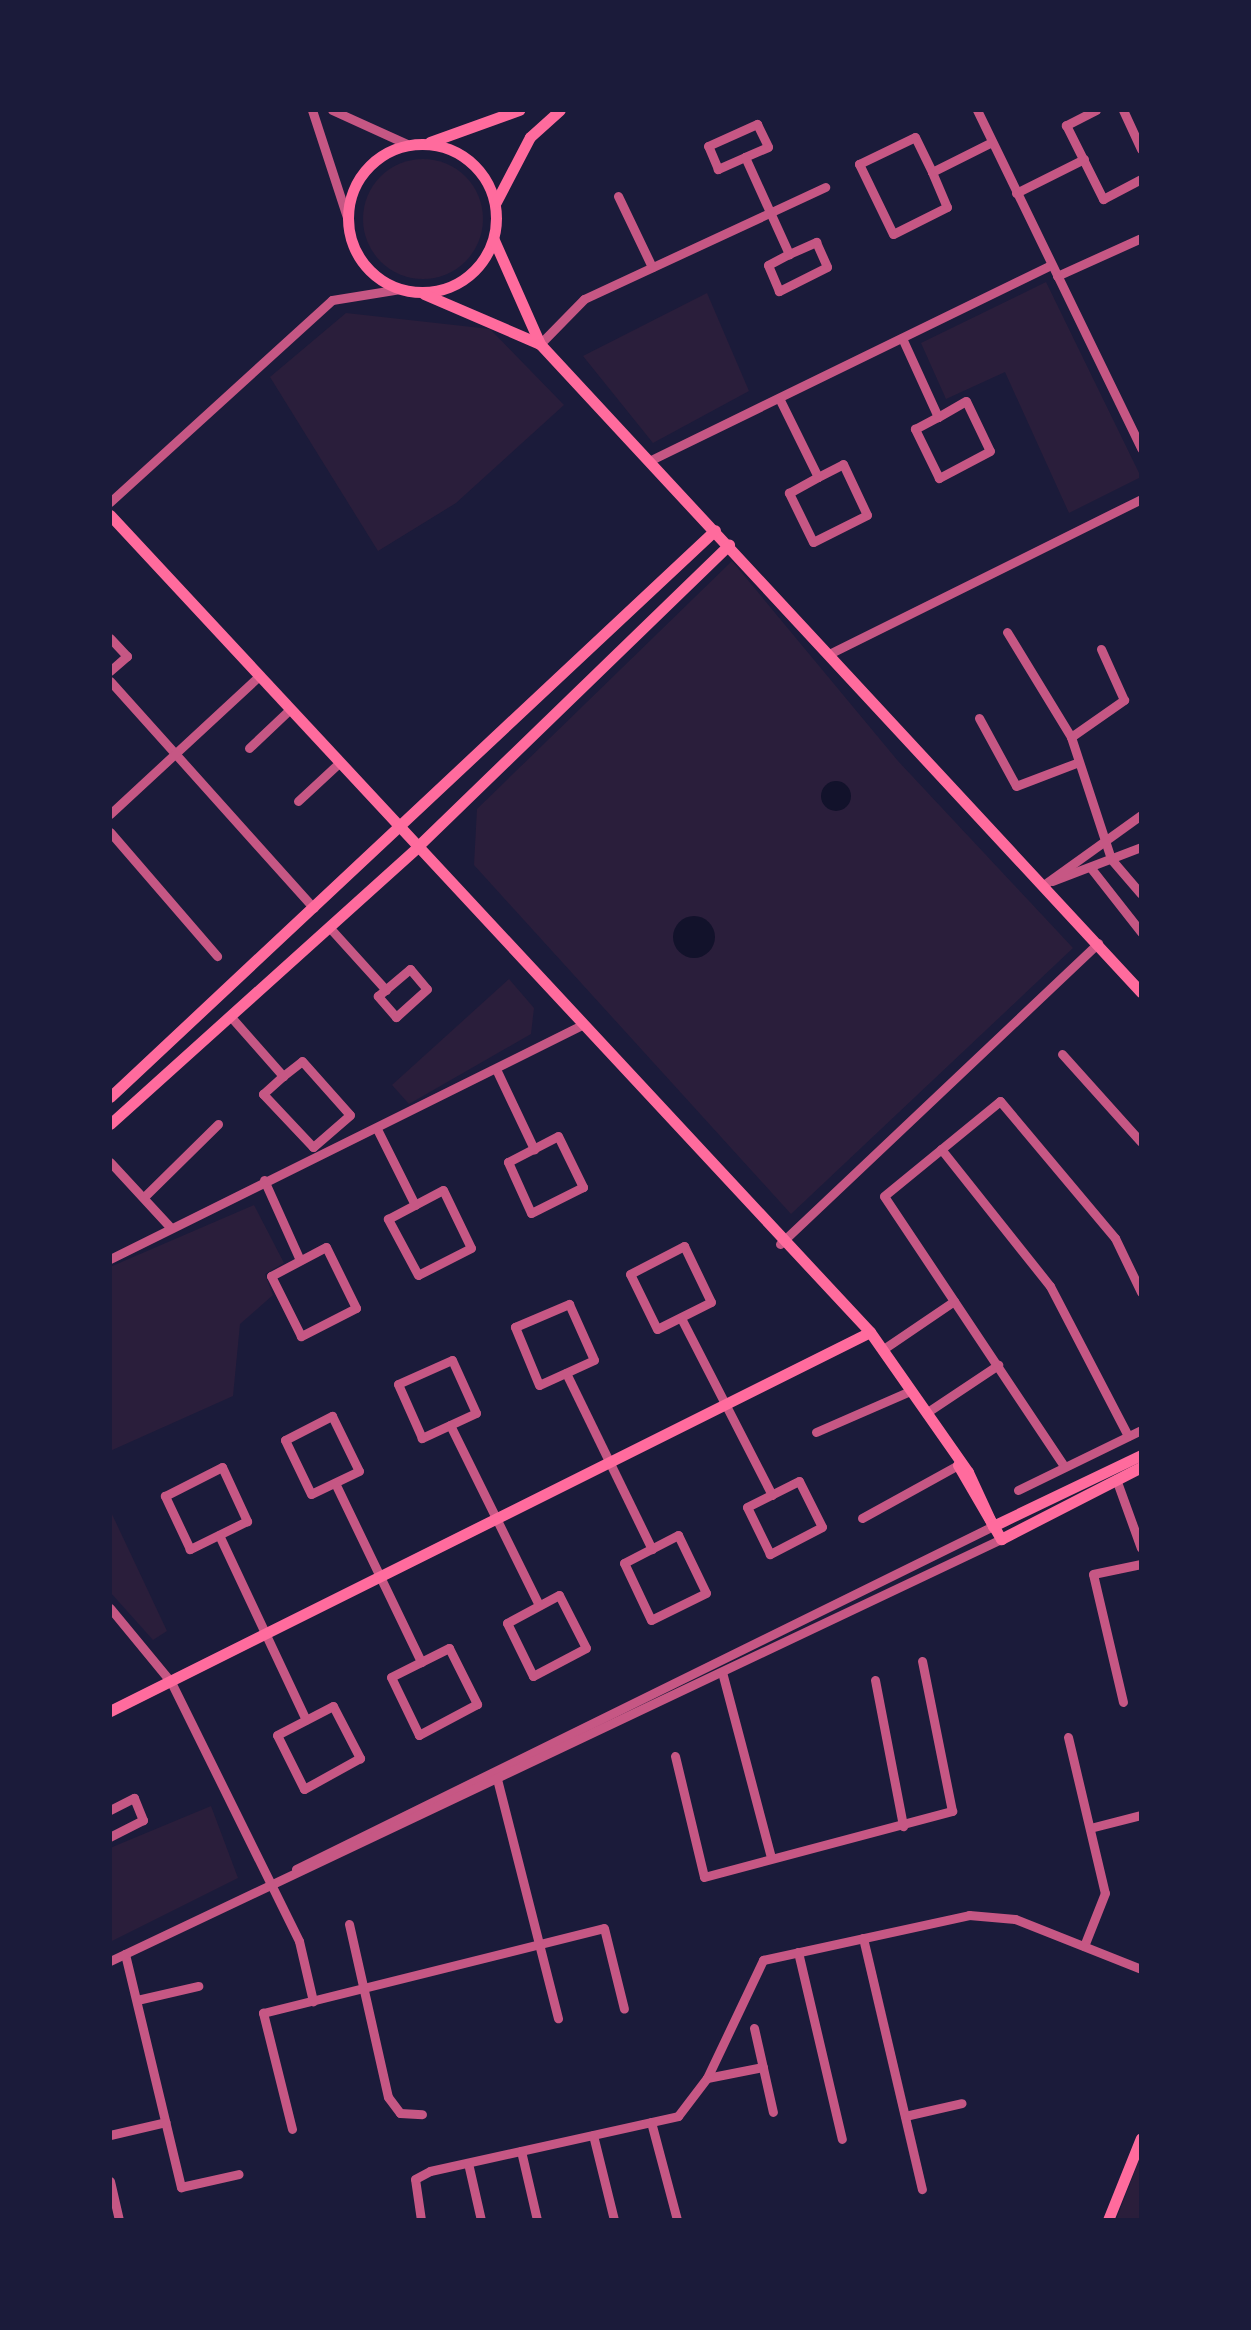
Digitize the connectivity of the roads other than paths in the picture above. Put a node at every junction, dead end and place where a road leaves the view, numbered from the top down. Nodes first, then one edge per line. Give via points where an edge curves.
1 (312, 110) edge
2 (332, 110) edge
3 (519, 110) edge
4 (560, 110) edge
5 (977, 110) edge
6 (1096, 110) edge
7 (1123, 110) edge
8 (426, 142) junction
9 (992, 142) junction
10 (406, 144) junction
11 (1141, 149) edge
12 (745, 157) junction
13 (1084, 158) junction
14 (932, 172) junction
15 (1141, 179) edge
16 (825, 187) dead end
17 (1016, 193) junction
18 (618, 196) dead end
19 (496, 202) junction
20 (771, 212) junction
21 (348, 220) junction
22 (1141, 238) edge
23 (494, 240) junction
24 (790, 254) junction
25 (1052, 265) junction
26 (652, 267) junction
27 (1057, 276) junction
28 (400, 289) junction
29 (420, 292) junction
30 (902, 338) junction
31 (540, 344) junction
32 (780, 398) junction
33 (938, 417) junction
34 (1141, 448) edge
35 (650, 460) junction
36 (818, 477) junction
37 (1141, 499) edge
38 (110, 502) edge
39 (110, 515) edge
40 (716, 530) junction
41 (730, 545) junction
42 (1006, 632) dead end
43 (110, 638) edge
44 (1101, 649) dead end
45 (831, 654) junction
46 (110, 672) edge
47 (258, 676) junction
48 (110, 681) edge
49 (289, 710) junction
50 (978, 718) dead end
51 (1071, 737) junction
52 (249, 748) dead end
53 (174, 754) junction
54 (1079, 762) junction
55 (338, 764) junction
56 (298, 802) dead end
57 (110, 814) edge
58 (1141, 815) edge
59 (399, 830) junction
60 (110, 832) edge
61 (1104, 834) junction
62 (1141, 847) edge
63 (416, 848) junction
64 (1111, 859) junction
65 (1090, 867) junction
66 (1045, 884) junction
67 (1141, 894) edge
68 (314, 908) junction
69 (329, 927) junction
70 (1141, 932) edge
71 (1098, 943) junction
72 (217, 956) dead end
73 (386, 990) junction
74 (1141, 992) edge
75 (231, 1017) junction
76 (580, 1026) junction
77 (1062, 1054) dead end
78 (496, 1068) junction
79 (283, 1076) junction
80 (110, 1098) edge
81 (110, 1124) edge
82 (218, 1124) dead end
83 (377, 1129) junction
84 (1141, 1142) edge
85 (534, 1149) junction
86 (941, 1149) junction
87 (110, 1162) edge
88 (264, 1180) junction
89 (144, 1197) junction
90 (415, 1205) junction
91 (170, 1226) junction
92 (780, 1244) junction
93 (110, 1259) edge
94 (300, 1260) junction
95 (1141, 1292) edge
96 (954, 1300) junction
97 (681, 1318) junction
98 (870, 1332) junction
99 (882, 1350) junction
100 (998, 1365) junction
101 (566, 1373) junction
102 (910, 1391) junction
103 (729, 1407) junction
104 (926, 1413) junction
105 (450, 1424) junction
106 (1141, 1430) edge
107 (816, 1432) dead end
108 (1128, 1436) junction
109 (1141, 1455) edge
110 (611, 1465) junction
111 (958, 1465) junction
112 (1064, 1466) junction
113 (1141, 1467) edge
114 (1116, 1479) junction
115 (335, 1482) junction
116 (1018, 1490) dead end
117 (772, 1494) junction
118 (862, 1518) dead end
119 (497, 1522) junction
120 (993, 1526) junction
121 (219, 1535) junction
122 (1000, 1539) junction
123 (1141, 1548) edge
124 (652, 1549) junction
125 (1141, 1564) edge
126 (379, 1580) junction
127 (539, 1605) junction
128 (110, 1608) edge
129 (263, 1637) junction
130 (922, 1661) dead end
131 (420, 1662) junction
132 (722, 1672) junction
133 (875, 1680) dead end
134 (171, 1682) junction
135 (1124, 1702) dead end
136 (110, 1711) edge
137 (306, 1720) junction
138 (1068, 1737) dead end
139 (675, 1756) dead end
140 (496, 1776) junction
141 (112, 1805) edge
142 (1141, 1815) edge
143 (903, 1826) junction
144 (1090, 1828) junction
145 (110, 1837) edge
146 (772, 1858) junction
147 (271, 1884) junction
148 (349, 1924) dead end
149 (863, 1938) junction
150 (540, 1944) junction
151 (1084, 1946) junction
152 (798, 1952) junction
153 (125, 1954) junction
154 (110, 1961) edge
155 (1141, 1969) edge
156 (198, 1986) dead end
157 (364, 1988) junction
158 (136, 2000) junction
159 (313, 2001) junction
160 (624, 2009) dead end
161 (558, 2018) dead end
162 (754, 2028) dead end
163 (763, 2066) junction
164 (707, 2078) junction
165 (962, 2103) dead end
166 (773, 2112) dead end
167 (422, 2114) dead end
168 (905, 2116) junction
169 (166, 2122) junction
170 (651, 2122) junction
171 (292, 2128) dead end
172 (110, 2135) edge
173 (593, 2135) junction
174 (1141, 2138) edge
175 (842, 2139) dead end
176 (522, 2150) junction
177 (468, 2162) junction
178 (239, 2174) dead end
179 (110, 2181) edge
180 (922, 2189) dead end
181 (119, 2220) edge
182 (420, 2220) edge
183 (481, 2220) edge
184 (537, 2220) edge
185 (614, 2220) edge
186 (676, 2220) edge
187 (1108, 2220) edge

1 - 21 street
2 - 10 street
3 - 8 main road
4 - 19 main road via 530,138
5 - 9 street
6 - 13 street via 1066,125
7 - 11 street
8 - 10 main road
8 - 19 main road via 463,154
9 - 14 street
9 - 17 street
10 - 21 main road via 370,164
12 - 12 street via 718,169 708,146 757,124 768,147
12 - 20 street
13 - 15 street via 1103,199
13 - 17 street
14 - 14 street via 915,137 859,164 893,234 947,207
16 - 20 street
17 - 25 street
18 - 26 street
19 - 23 main road
20 - 24 street
20 - 26 street
21 - 28 main road via 369,270
22 - 27 street
23 - 29 main road via 473,273
23 - 31 main road
24 - 24 street via 816,242 827,267 779,292 768,265
25 - 27 street
25 - 30 street
26 - 31 street via 584,299
27 - 34 street
28 - 29 main road
28 - 38 street via 332,300
29 - 31 main road
30 - 32 street
30 - 33 street
31 - 35 main road
32 - 35 street
32 - 36 street
33 - 33 street via 966,401 990,451 939,478 915,429
35 - 40 main road
36 - 36 street via 842,464 867,515 813,542 789,493
37 - 45 street
39 - 47 main road
40 - 41 main road
40 - 59 main road
41 - 45 main road
41 - 63 main road
42 - 51 street
43 - 46 street via 126,656
44 - 51 street via 1124,700
45 - 66 main road
47 - 49 main road
47 - 53 street
48 - 53 street
49 - 52 street
49 - 55 main road
50 - 54 street via 1016,786
51 - 54 street
53 - 57 street
53 - 68 street
54 - 61 street
55 - 56 street
55 - 59 main road
58 - 61 street
59 - 63 main road
59 - 68 main road
60 - 72 street
61 - 64 street
61 - 66 street
62 - 64 street
63 - 69 main road
63 - 76 main road
64 - 65 street
64 - 67 street
65 - 66 street
65 - 70 street
66 - 71 main road
68 - 69 main road
68 - 80 main road
69 - 73 street
69 - 75 main road
71 - 74 main road
71 - 92 street
73 - 73 street via 410,969 426,989 396,1017 378,996
75 - 79 street
75 - 81 main road
76 - 78 street
76 - 92 main road
77 - 84 street
78 - 83 street
78 - 85 street
79 - 79 street via 302,1060 350,1115 312,1147 263,1094
82 - 89 street
83 - 88 street
83 - 90 street
85 - 85 street via 558,1136 584,1187 531,1213 508,1162
86 - 95 street via 1000,1102 1115,1238
86 - 96 street via 884,1196
86 - 108 street via 1050,1286
87 - 89 street
88 - 91 street
88 - 94 street
89 - 91 street
90 - 90 street via 443,1190 471,1248 418,1275 388,1219
91 - 93 street
92 - 98 main road
94 - 94 street via 326,1247 356,1308 302,1336 271,1276
96 - 99 street
96 - 100 street
97 - 97 street via 710,1302 684,1246 630,1274 658,1329
97 - 103 street
98 - 99 main road
98 - 103 main road
99 - 102 main road
100 - 104 street
100 - 112 street
101 - 101 street via 594,1360 569,1304 515,1327 540,1385
101 - 110 street
102 - 104 main road
102 - 107 street
103 - 110 main road
103 - 117 street
104 - 111 main road
105 - 105 street via 476,1413 452,1360 398,1384 422,1438
105 - 119 street
106 - 108 street
108 - 112 street
109 - 120 main road
110 - 119 main road
110 - 124 street
111 - 118 street
111 - 120 main road
112 - 116 street
113 - 114 main road
114 - 122 main road
114 - 123 street
115 - 115 street via 311,1494 285,1440 332,1416 359,1471
115 - 126 street
117 - 117 street via 799,1481 822,1527 770,1554 747,1508
119 - 126 main road
119 - 127 street
120 - 122 main road
120 - 140 street
121 - 121 street via 247,1521 222,1467 165,1496 190,1549
121 - 129 street
122 - 132 street
124 - 124 street via 678,1535 706,1593 651,1620 624,1563
125 - 135 street via 1093,1574
126 - 129 main road
126 - 131 street
127 - 127 street via 559,1595 586,1648 533,1676 506,1623
128 - 134 street
129 - 134 main road
129 - 137 street
130 - 143 street via 952,1811
131 - 131 street via 449,1648 477,1704 419,1735 391,1677
132 - 140 street
132 - 146 street
133 - 143 street
134 - 136 main road
134 - 147 street
137 - 137 street via 333,1706 360,1758 304,1789 277,1735
138 - 144 street
139 - 146 street via 704,1877
140 - 147 street
140 - 150 street
141 - 145 street via 134,1798 143,1820
142 - 144 street
143 - 146 street
144 - 151 street via 1105,1893
147 - 153 street
147 - 159 street
148 - 157 street
149 - 151 street via 968,1915 1015,1919
149 - 152 street
149 - 168 street
150 - 157 street
150 - 160 street via 604,1928
150 - 161 street
151 - 155 street
152 - 164 street via 762,1960 748,1977
152 - 175 street
153 - 154 street
153 - 158 street
156 - 158 street
157 - 159 street
157 - 167 street via 388,2098 400,2113
158 - 169 street
159 - 171 street via 263,2014
162 - 163 street
163 - 164 street
163 - 166 street
164 - 170 street via 678,2116
165 - 168 street
168 - 180 street
169 - 172 street
169 - 178 street via 181,2187
170 - 173 street
170 - 186 street
173 - 176 street
173 - 185 street
174 - 187 main road
176 - 177 street
176 - 184 street
177 - 182 street via 415,2179
177 - 183 street
179 - 181 street

